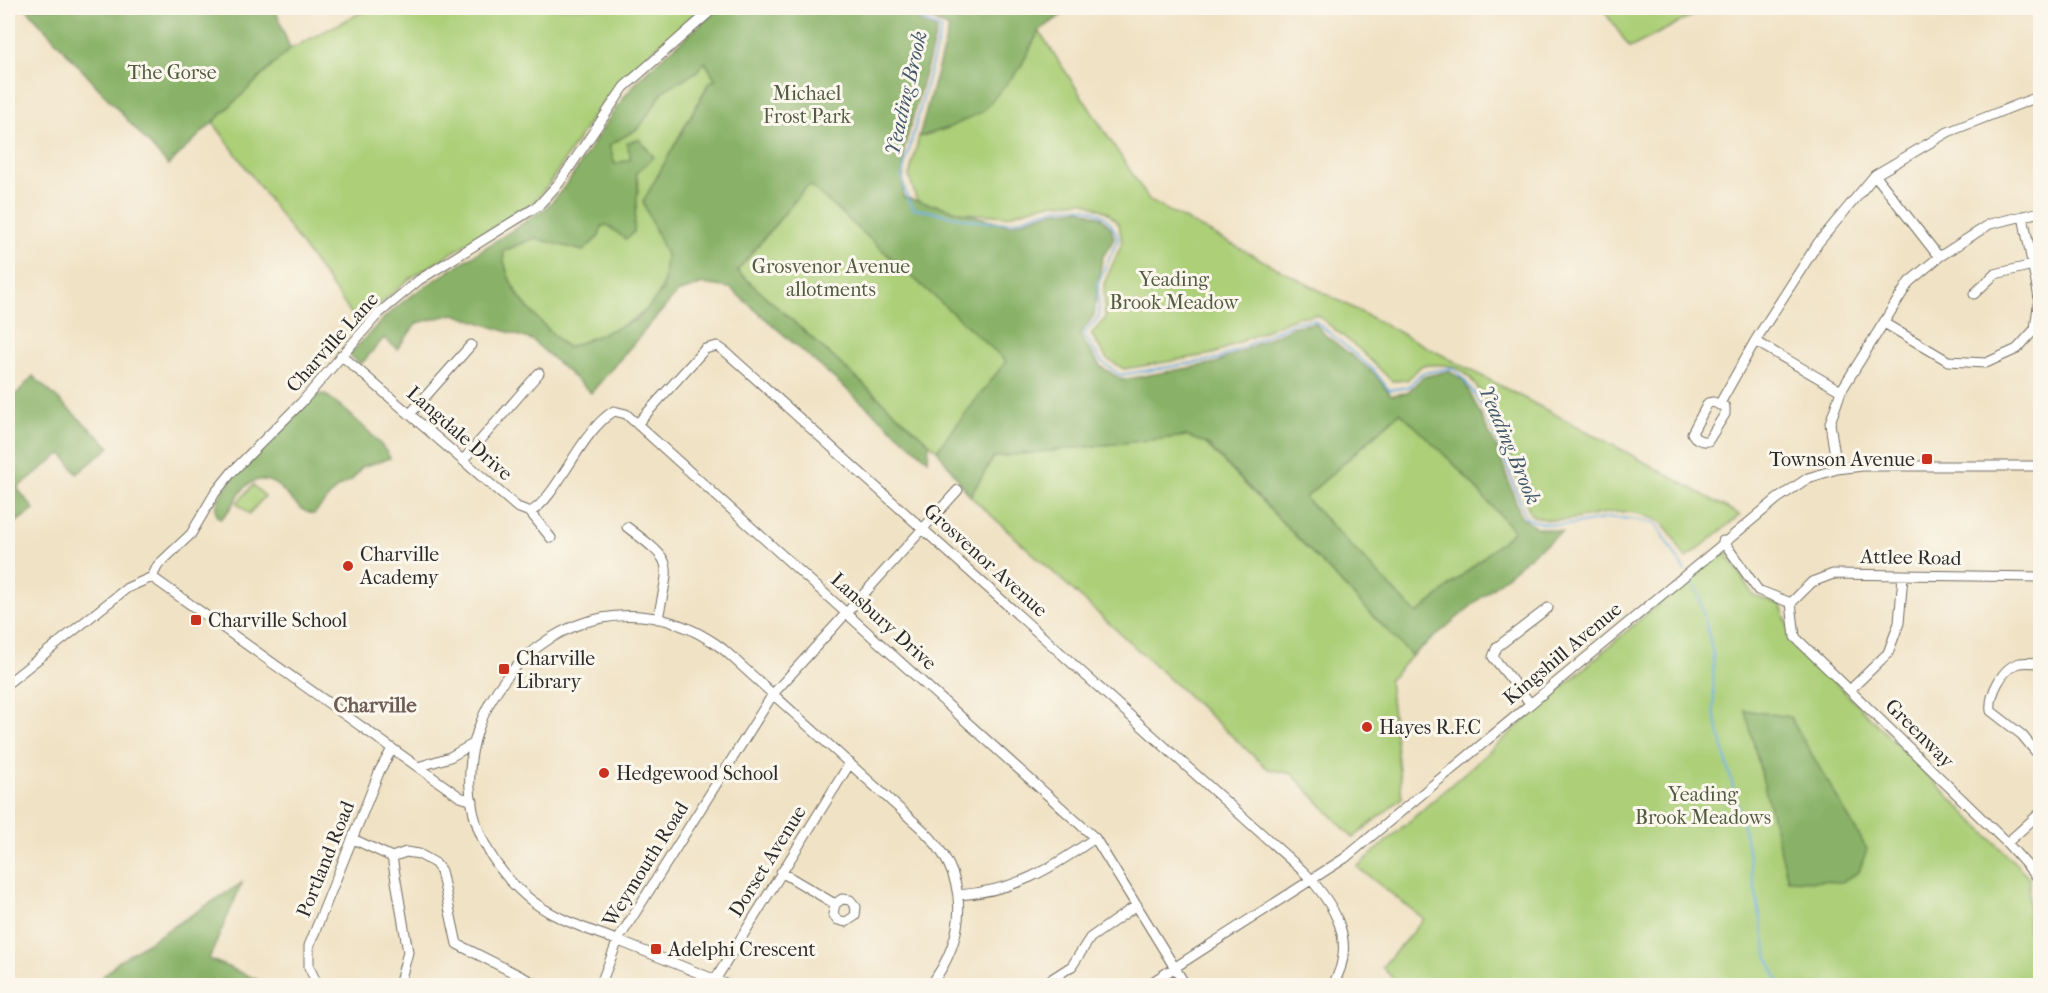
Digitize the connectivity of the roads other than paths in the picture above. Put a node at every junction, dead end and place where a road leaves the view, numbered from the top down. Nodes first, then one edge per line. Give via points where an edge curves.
1 (714, 8) edge
2 (2040, 96) edge
3 (1875, 175) junction
4 (2040, 212) edge
5 (2023, 216) junction
6 (1939, 257) junction
7 (2032, 265) junction
8 (1974, 294) dead end
9 (1884, 323) junction
10 (1755, 341) junction
11 (471, 345) dead end
12 (341, 355) junction
13 (539, 373) dead end
14 (1841, 391) junction
15 (1719, 405) dead end
16 (410, 414) junction
17 (637, 424) junction
18 (464, 459) junction
19 (2040, 466) edge
20 (1837, 469) junction
21 (958, 490) dead end
22 (530, 512) junction
23 (627, 527) dead end
24 (924, 528) junction
25 (551, 538) dead end
26 (1723, 542) junction
27 (1903, 576) junction
28 (152, 577) junction
29 (2040, 577) edge
30 (1791, 603) junction
31 (1548, 608) dead end
32 (848, 612) junction
33 (658, 619) junction
34 (2040, 663) edge
35 (9, 680) edge
36 (1851, 689) junction
37 (773, 694) junction
38 (1530, 704) junction
39 (473, 744) junction
40 (392, 749) junction
41 (2040, 757) edge
42 (850, 763) junction
43 (418, 767) junction
44 (473, 801) junction
45 (2040, 813) edge
46 (1095, 838) junction
47 (353, 839) junction
48 (2007, 843) junction
49 (392, 857) junction
50 (781, 872) junction
51 (1312, 880) junction
52 (2040, 880) edge
53 (958, 895) junction
54 (835, 904) dead end
55 (1137, 905) junction
56 (618, 940) junction
57 (1177, 967) junction
58 (716, 980) junction
59 (1044, 984) edge
60 (318, 986) edge
61 (399, 986) edge
62 (540, 986) edge
63 (600, 986) edge
64 (730, 986) edge
65 (930, 986) edge
66 (1146, 986) edge
67 (1186, 986) edge
68 (1332, 986) edge

1 - 12 street, Charville Lane via 624,87 563,177 538,206 405,291
2 - 3 street via 1948,132
3 - 6 street
3 - 10 street via 1818,243
4 - 5 street
5 - 6 street via 1990,224
5 - 7 street
6 - 9 street via 1909,282
7 - 8 street via 1995,273
7 - 9 street via 2039,298 2035,329 2017,349 1986,363 1948,361
9 - 14 street
10 - 14 street
10 - 15 street
11 - 16 street
12 - 16 street, Langdale Drive
12 - 28 street, Charville Lane via 301,404 232,472 191,534
13 - 18 street
14 - 20 street via 1830,423
16 - 18 street, Langdale Drive
17 - 22 street, Lansbury Drive via 620,411 610,413 573,455 542,502
17 - 24 street, Grosvenor Avenue via 705,349 719,347
17 - 32 street, Lansbury Drive
18 - 22 street, Langdale Drive via 517,507
19 - 20 street, Kingshill Avenue
20 - 26 street, Kingshill Avenue via 1808,478
21 - 24 street, Weymouth Road
22 - 25 street, Langdale Drive
23 - 33 street via 660,552 666,564
24 - 32 street, Weymouth Road
24 - 51 street, Grosvenor Avenue
26 - 30 street via 1758,590
26 - 38 street, Kingshill Avenue
27 - 29 street, Attlee Road
27 - 30 street, Attlee Road via 1833,574 1812,582
27 - 36 street via 1899,623 1888,653
28 - 35 street, Charville Lane via 127,588
28 - 40 street
30 - 36 street, Greenway via 1795,637
31 - 38 street via 1497,647 1493,657
32 - 37 street, Weymouth Road
32 - 46 street, Lansbury Drive
33 - 37 street via 706,636
33 - 39 street via 597,620 568,629 536,647 494,693
34 - 41 street via 2019,663 2005,671 1990,701 1991,711 2022,735
36 - 48 street, Greenway
37 - 42 street
37 - 56 street, Weymouth Road
38 - 51 street, Kingshill Avenue via 1345,858
39 - 43 street via 450,757
39 - 44 street
40 - 43 street
40 - 47 street, Portland Road
42 - 50 street, Dorset Avenue
42 - 53 street via 930,836 945,859
43 - 44 street via 460,797
44 - 56 street via 491,854 519,889 551,912
45 - 48 street
46 - 53 street via 1024,882 996,891
46 - 55 street, Lansbury Drive
47 - 49 street
47 - 60 street, Portland Road via 309,946 308,961
48 - 52 street, Greenway
49 - 61 street via 408,952
49 - 62 street via 413,852 435,862 441,871 457,944
50 - 54 street
50 - 58 street, Dorset Avenue
51 - 57 street, Kingshill Avenue
51 - 68 street, Grosvenor Avenue via 1339,921 1344,939 1343,964
53 - 65 street via 959,921 954,941
55 - 57 street, Lansbury Drive
55 - 59 street via 1089,938 1072,966
56 - 58 street
56 - 63 street, Weymouth Road
57 - 66 street, Kingshill Avenue
57 - 67 street, Lansbury Drive
58 - 64 street

